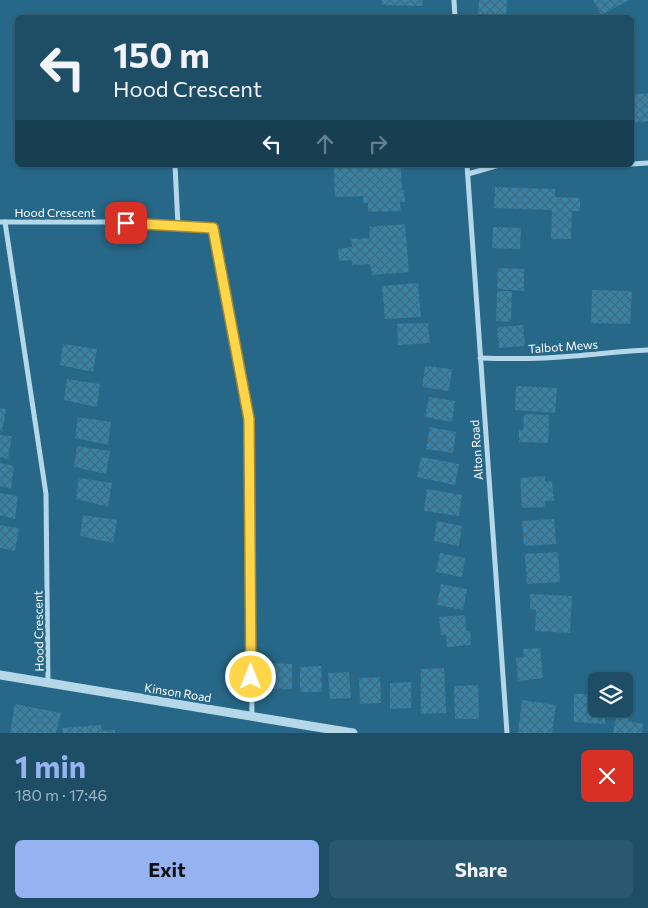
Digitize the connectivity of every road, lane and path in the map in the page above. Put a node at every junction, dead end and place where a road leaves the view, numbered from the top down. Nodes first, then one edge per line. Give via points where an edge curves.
1 (454, 0) edge
2 (456, 15) edge
3 (648, 163) edge
4 (634, 164) edge
5 (175, 167) edge
6 (467, 167) edge
7 (492, 167) edge
8 (468, 174) junction
9 (2, 222) edge
10 (178, 226) junction
11 (648, 350) edge
12 (480, 358) junction
13 (0, 676) edge
14 (48, 683) junction
15 (252, 717) junction
16 (353, 733) edge
17 (506, 733) edge

1 - 2 street
3 - 4 street
5 - 10 street
6 - 8 street, Alton Road
7 - 8 street
8 - 12 street, Alton Road
9 - 10 street, Hood Crescent
9 - 14 street, Hood Crescent via 46,494
10 - 15 street, Hood Crescent via 213,228 249,419
11 - 12 street, Talbot Mews via 532,359
12 - 17 street, Alton Road
13 - 14 street, Kinson Road
14 - 15 street, Kinson Road
15 - 16 street, Kinson Road

